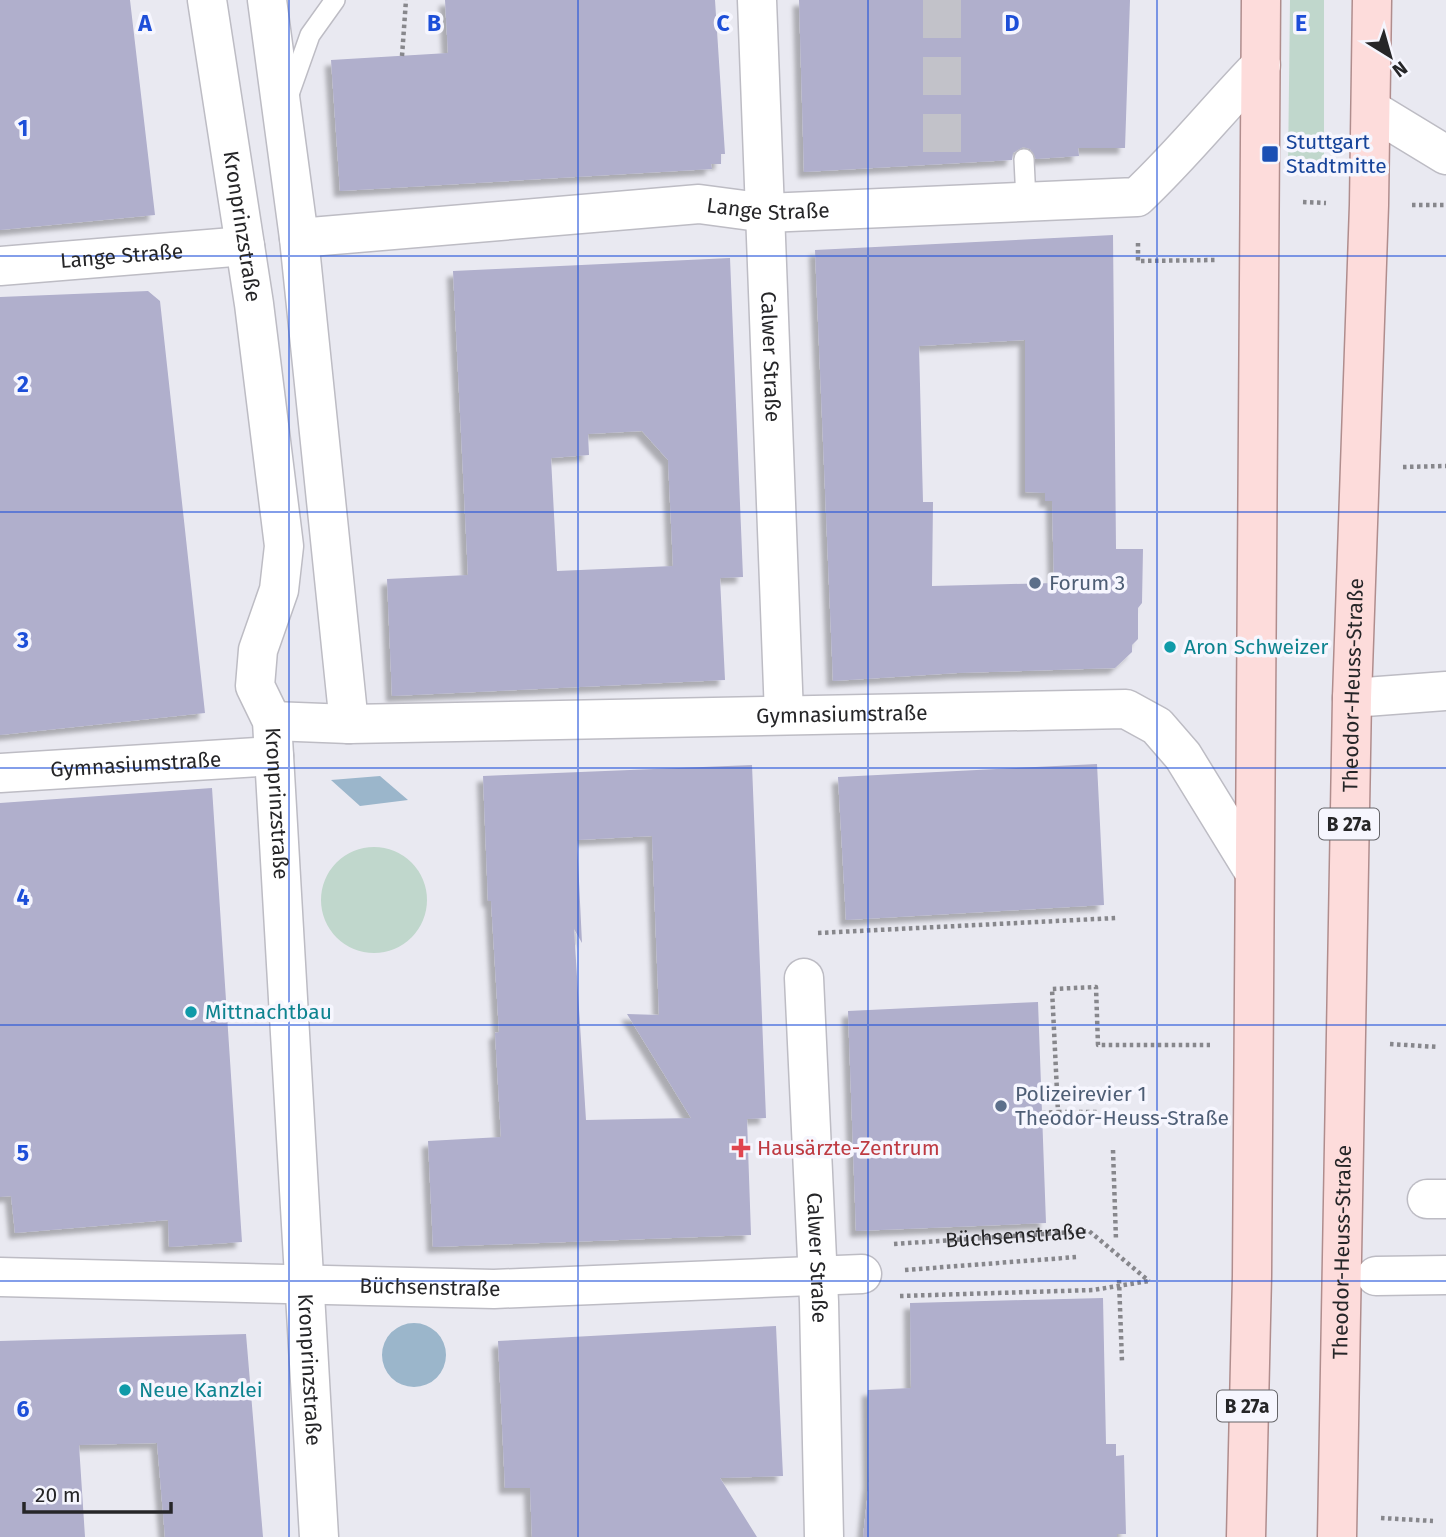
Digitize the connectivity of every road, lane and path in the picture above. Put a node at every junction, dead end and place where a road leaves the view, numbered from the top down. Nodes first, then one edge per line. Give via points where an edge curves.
1 (207, 0) edge
2 (267, 0) edge
3 (335, 0) edge
4 (406, 0) edge
5 (757, 0) edge
6 (1261, 0) edge
7 (1372, 0) edge
8 (401, 56) dead end
9 (1261, 65) junction
10 (284, 108) junction
11 (1372, 110) junction
12 (1446, 155) edge
13 (1024, 159) dead end
14 (1026, 201) junction
15 (766, 213) junction
16 (299, 238) junction
17 (245, 246) junction
18 (0, 266) edge
19 (254, 304) junction
20 (1446, 691) edge
21 (1352, 698) junction
22 (784, 715) junction
23 (349, 724) junction
24 (273, 738) junction
25 (0, 773) edge
26 (1253, 870) junction
27 (1116, 918) dead end
28 (813, 933) dead end
29 (804, 978) dead end
30 (1251, 1045) junction
31 (1058, 1112) junction
32 (1098, 1112) dead end
33 (1042, 1113) dead end
34 (1113, 1150) dead end
35 (1116, 1240) dead end
36 (885, 1244) dead end
37 (1077, 1257) dead end
38 (1437, 1275) edge
39 (817, 1276) junction
40 (1376, 1276) dead end
41 (0, 1278) edge
42 (1119, 1280) dead end
43 (304, 1283) junction
44 (876, 1285) junction
45 (1122, 1362) dead end
46 (319, 1537) edge
47 (824, 1537) edge
48 (1245, 1537) edge
49 (1337, 1537) edge

1 - 17 street, Kronprinzstraße
2 - 10 street
3 - 10 lane via 310,35
4 - 8 path
5 - 15 street, Calwer Straße
6 - 9 main road, B 27a
7 - 11 main road, Theodor-Heuss-Straße / B 27a
9 - 14 street, Lange Straße via 1137,197
9 - 26 main road, B 27a
10 - 16 street
11 - 12 street
11 - 21 main road, Theodor-Heuss-Straße / B 27a
13 - 14 lane
14 - 15 street, Lange Straße
15 - 16 street, Lange Straße via 699,204
15 - 22 street, Calwer Straße
16 - 19 street
16 - 23 street
17 - 18 street, Lange Straße
17 - 19 street, Kronprinzstraße
19 - 24 street, Kronprinzstraße via 284,546 279,590 258,650 255,686
20 - 21 street
21 - 49 main road, Theodor-Heuss-Straße / B 27a
22 - 23 street, Gymnasiumstraße
22 - 26 street, Gymnasiumstraße via 1126,709 1157,726 1184,755
23 - 24 street, Gymnasiumstraße
24 - 25 street, Gymnasiumstraße
24 - 43 street, Kronprinzstraße
26 - 30 main road, B 27a
27 - 28 path
29 - 39 street, Calwer Straße
30 - 31 path via 1098,1045 1096,987 1052,989
30 - 48 main road, B 27a via 1252,1276
31 - 32 path
31 - 33 path
34 - 35 path
36 - 44 path, Büchsenstraße via 1089,1231 1149,1281 1059,1292
37 - 44 path
38 - 40 street
39 - 43 street, Büchsenstraße via 494,1289
39 - 44 street, Büchsenstraße
39 - 47 street, Calwer Straße
41 - 43 street, Büchsenstraße
42 - 45 path
43 - 46 street, Kronprinzstraße

